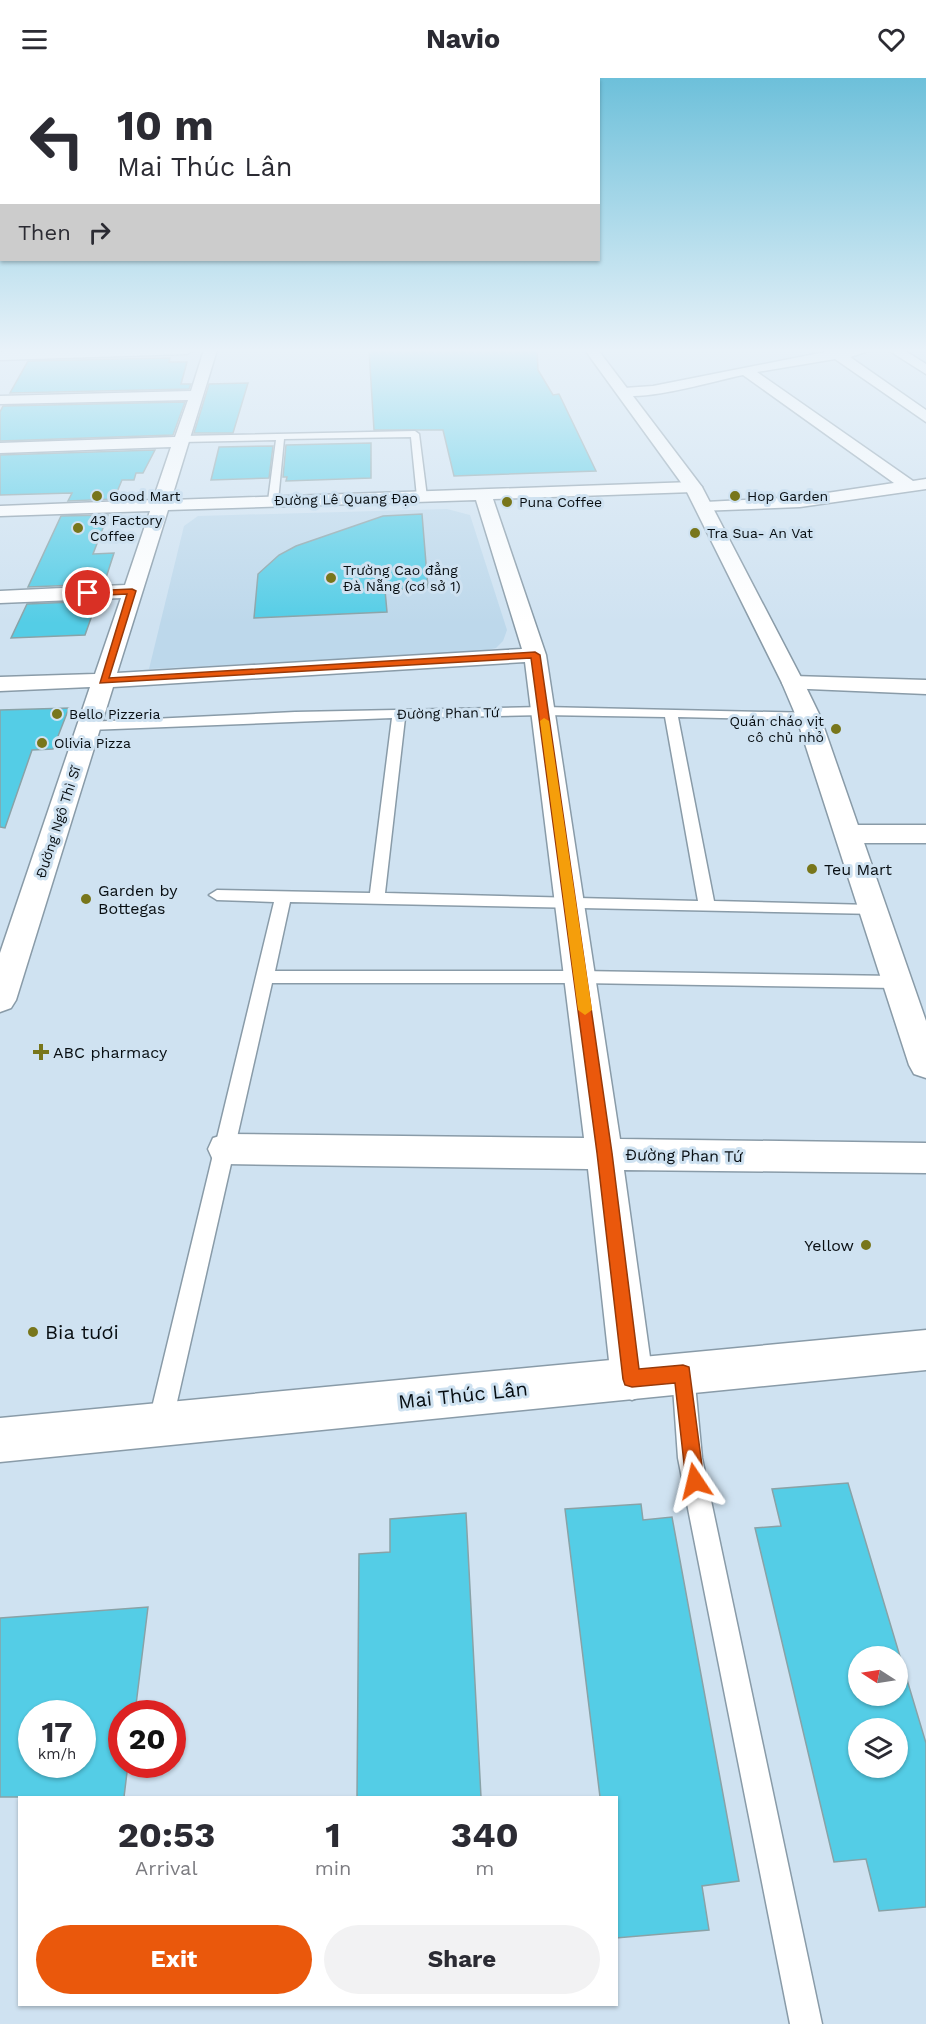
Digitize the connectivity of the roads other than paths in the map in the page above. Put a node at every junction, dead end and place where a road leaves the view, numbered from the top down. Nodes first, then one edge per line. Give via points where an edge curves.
1 (181, 441) junction
2 (187, 441) edge
3 (280, 441) edge
4 (416, 441) edge
5 (659, 441) edge
6 (851, 441) edge
7 (0, 448) edge
8 (918, 485) edge
9 (693, 487) junction
10 (483, 495) junction
11 (422, 497) junction
12 (273, 501) junction
13 (159, 506) junction
14 (705, 507) junction
15 (0, 511) edge
16 (132, 591) junction
17 (0, 597) edge
18 (535, 655) junction
19 (103, 681) junction
20 (793, 683) junction
21 (0, 684) edge
22 (926, 687) edge
23 (543, 711) junction
24 (671, 713) junction
25 (399, 714) junction
26 (808, 716) junction
27 (89, 726) junction
28 (848, 834) junction
29 (926, 834) edge
30 (217, 895) dead end
31 (283, 896) junction
32 (377, 898) junction
33 (570, 902) junction
34 (707, 905) junction
35 (872, 910) junction
36 (263, 977) junction
37 (580, 977) junction
38 (896, 982) junction
39 (0, 1000) edge
40 (926, 1065) edge
41 (226, 1149) junction
42 (604, 1153) junction
43 (926, 1158) edge
44 (926, 1350) edge
45 (683, 1373) junction
46 (632, 1379) junction
47 (160, 1424) junction
48 (0, 1440) edge
49 (806, 2024) edge

1 - 2 lane
1 - 7 street
1 - 13 street, Đường Ngô Thì Sĩ
3 - 12 lane
4 - 11 lane
5 - 9 street
6 - 8 street
8 - 14 street via 800,502
9 - 10 street, Đường Lê Quang Đạo
9 - 14 street
10 - 11 street, Đường Lê Quang Đạo
10 - 18 street
11 - 12 street, Đường Lê Quang Đạo
12 - 13 street, Đường Lê Quang Đạo
13 - 15 street, Đường Lê Quang Đạo
13 - 16 street, Đường Ngô Thì Sĩ
14 - 20 street
16 - 17 street
16 - 19 street, Đường Ngô Thì Sĩ
18 - 19 street
18 - 23 street
19 - 21 street
19 - 27 street, Đường Ngô Thì Sĩ
20 - 22 street
20 - 26 street
23 - 24 lane, Đường Phan Tứ
23 - 25 lane, Đường Phan Tứ
23 - 33 street
24 - 26 lane, Đường Phan Tứ
24 - 34 lane
25 - 27 lane, Đường Phan Tứ
25 - 32 lane
26 - 28 street
27 - 39 street, Đường Ngô Thì Sĩ
28 - 29 street
28 - 35 street
30 - 31 lane
31 - 32 lane
31 - 36 lane
32 - 33 lane
33 - 34 lane
33 - 37 street
34 - 35 lane
35 - 38 street
36 - 37 lane
36 - 41 lane
37 - 38 lane
37 - 42 street
38 - 40 street
41 - 42 street, Đường Phan Tứ
41 - 47 lane
42 - 43 street, Đường Phan Tứ
42 - 46 street
44 - 45 street, Mai Thúc Lân
45 - 46 street, Mai Thúc Lân
45 - 49 lane via 690,1458
46 - 47 street, Mai Thúc Lân
47 - 48 street, Mai Thúc Lân

